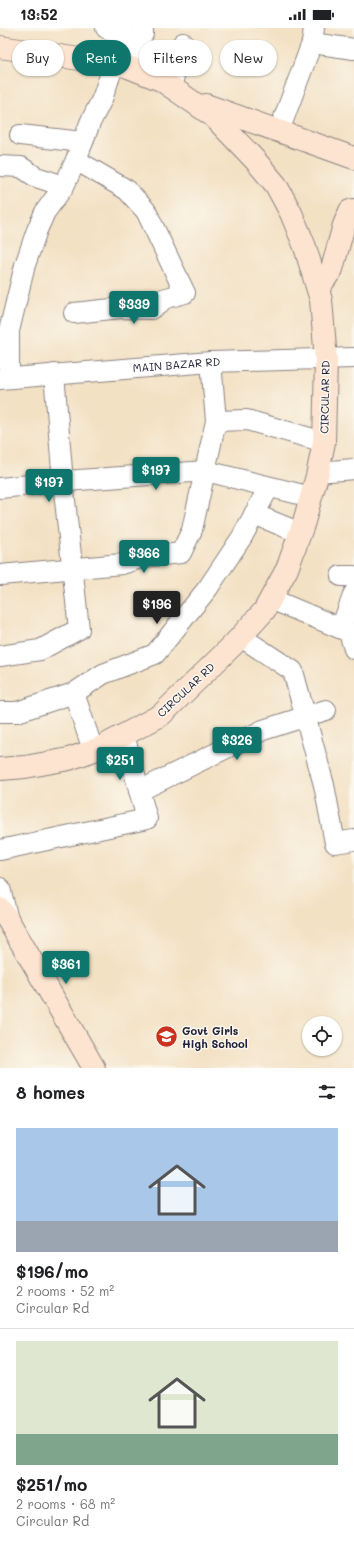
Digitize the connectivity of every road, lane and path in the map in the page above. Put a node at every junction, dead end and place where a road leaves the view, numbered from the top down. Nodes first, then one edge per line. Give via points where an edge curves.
1 (106, 28) edge
2 (141, 35) edge
3 (313, 35) edge
4 (0, 47) edge
5 (131, 49) edge
6 (354, 49) edge
7 (72, 58) edge
8 (131, 69) edge
9 (114, 76) edge
10 (174, 76) edge
11 (171, 86) junction
12 (191, 99) junction
13 (279, 131) junction
14 (20, 135) dead end
15 (79, 151) junction
16 (354, 158) edge
17 (0, 166) edge
18 (64, 186) junction
19 (354, 210) edge
20 (318, 289) junction
21 (74, 313) dead end
22 (354, 358) edge
23 (326, 360) junction
24 (211, 362) junction
25 (54, 374) junction
26 (5, 378) edge
27 (216, 421) junction
28 (324, 442) junction
29 (354, 470) edge
30 (206, 471) junction
31 (318, 472) junction
32 (62, 482) junction
33 (269, 487) junction
34 (0, 488) edge
35 (311, 497) junction
36 (254, 514) junction
37 (300, 533) junction
38 (72, 568) junction
39 (0, 575) edge
40 (354, 593) edge
41 (271, 599) junction
42 (342, 628) junction
43 (240, 637) junction
44 (354, 649) edge
45 (0, 656) edge
46 (74, 693) junction
47 (326, 710) dead end
48 (0, 712) edge
49 (306, 716) junction
50 (124, 735) junction
51 (93, 750) junction
52 (0, 770) edge
53 (139, 791) junction
54 (354, 840) edge
55 (0, 850) edge
56 (0, 888) edge
57 (4, 914) edge
58 (94, 1068) edge

1 - 2 street
2 - 5 street
3 - 6 street
3 - 13 street
4 - 7 street, CIRCULAR RD
8 - 11 street, CIRCULAR RD
9 - 15 street
10 - 11 street
11 - 12 street, CIRCULAR RD
12 - 13 street
12 - 20 street, CIRCULAR RD via 224,126 276,186 292,213
13 - 16 street
14 - 15 street
15 - 18 street
15 - 21 street via 127,190 146,211 185,294 163,299 151,309 121,308
17 - 18 street via 21,167 36,177
18 - 26 street via 45,212 25,265 9,331
19 - 20 street via 350,211 344,225 332,269
20 - 23 street, CIRCULAR RD
22 - 23 street, MAIN BAZAR RD
23 - 24 street, MAIN BAZAR RD
23 - 28 street, CIRCULAR RD
24 - 25 street, MAIN BAZAR RD
24 - 27 street
25 - 26 street, MAIN BAZAR RD
25 - 32 street
27 - 28 street via 247,420
27 - 30 street
28 - 31 street, CIRCULAR RD
29 - 31 street
30 - 32 street
30 - 33 street
30 - 38 street via 192,530 181,553 144,557 122,564
31 - 35 street, CIRCULAR RD
32 - 34 street
32 - 38 street
33 - 35 street
33 - 36 street
35 - 37 street, CIRCULAR RD
36 - 37 street
36 - 46 street via 208,588 155,654 103,674
37 - 41 street, CIRCULAR RD via 287,569
38 - 39 street
38 - 45 street via 79,629 40,650
40 - 42 street
41 - 42 street
41 - 43 street, CIRCULAR RD via 264,611
42 - 44 street via 349,632
43 - 49 street via 293,671
43 - 50 street, CIRCULAR RD via 161,715
46 - 48 street via 17,712
46 - 51 street
47 - 49 street
49 - 53 street via 263,730
49 - 54 street via 324,785 335,843
50 - 51 street, CIRCULAR RD
50 - 53 street
51 - 52 street, CIRCULAR RD via 69,759
53 - 55 street via 147,819
56 - 57 street
57 - 58 street

